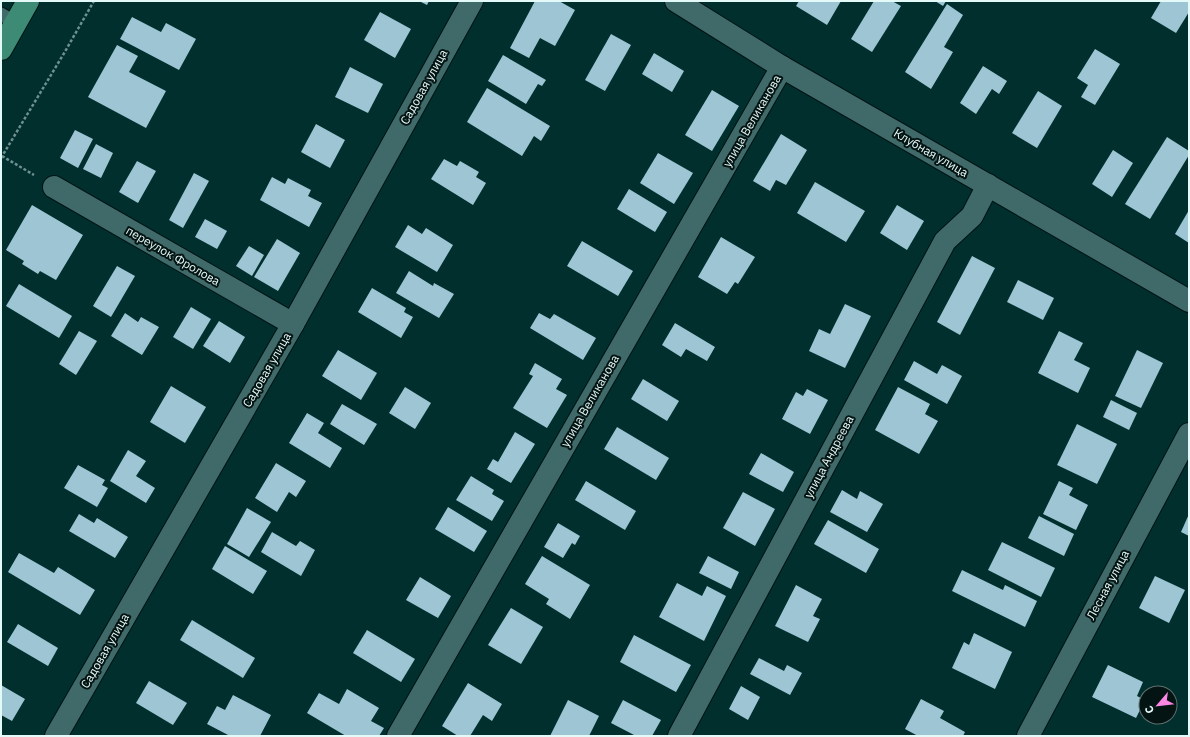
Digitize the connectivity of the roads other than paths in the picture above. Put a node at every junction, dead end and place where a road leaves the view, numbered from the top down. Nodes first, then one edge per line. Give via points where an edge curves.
1 (28, 1) edge
2 (472, 1) edge
3 (676, 1) edge
4 (9, 18) edge
5 (1, 49) edge
6 (782, 67) junction
7 (988, 185) junction
8 (54, 187) road end
9 (1189, 301) edge
10 (293, 324) junction
11 (1189, 434) edge
12 (56, 736) edge
13 (398, 736) edge
14 (679, 736) edge
15 (1028, 736) edge

1 - 4 main road
2 - 10 street, Садовая улица
3 - 6 street, Клубная улица
4 - 5 main road
6 - 7 street, Клубная улица
6 - 13 street, улица Великанова
7 - 9 street, Клубная улица
7 - 14 street, улица Андреева via 972,216 945,241
8 - 10 street, переулок Фролова
10 - 12 street, Садовая улица
11 - 15 street, Лесная улица

